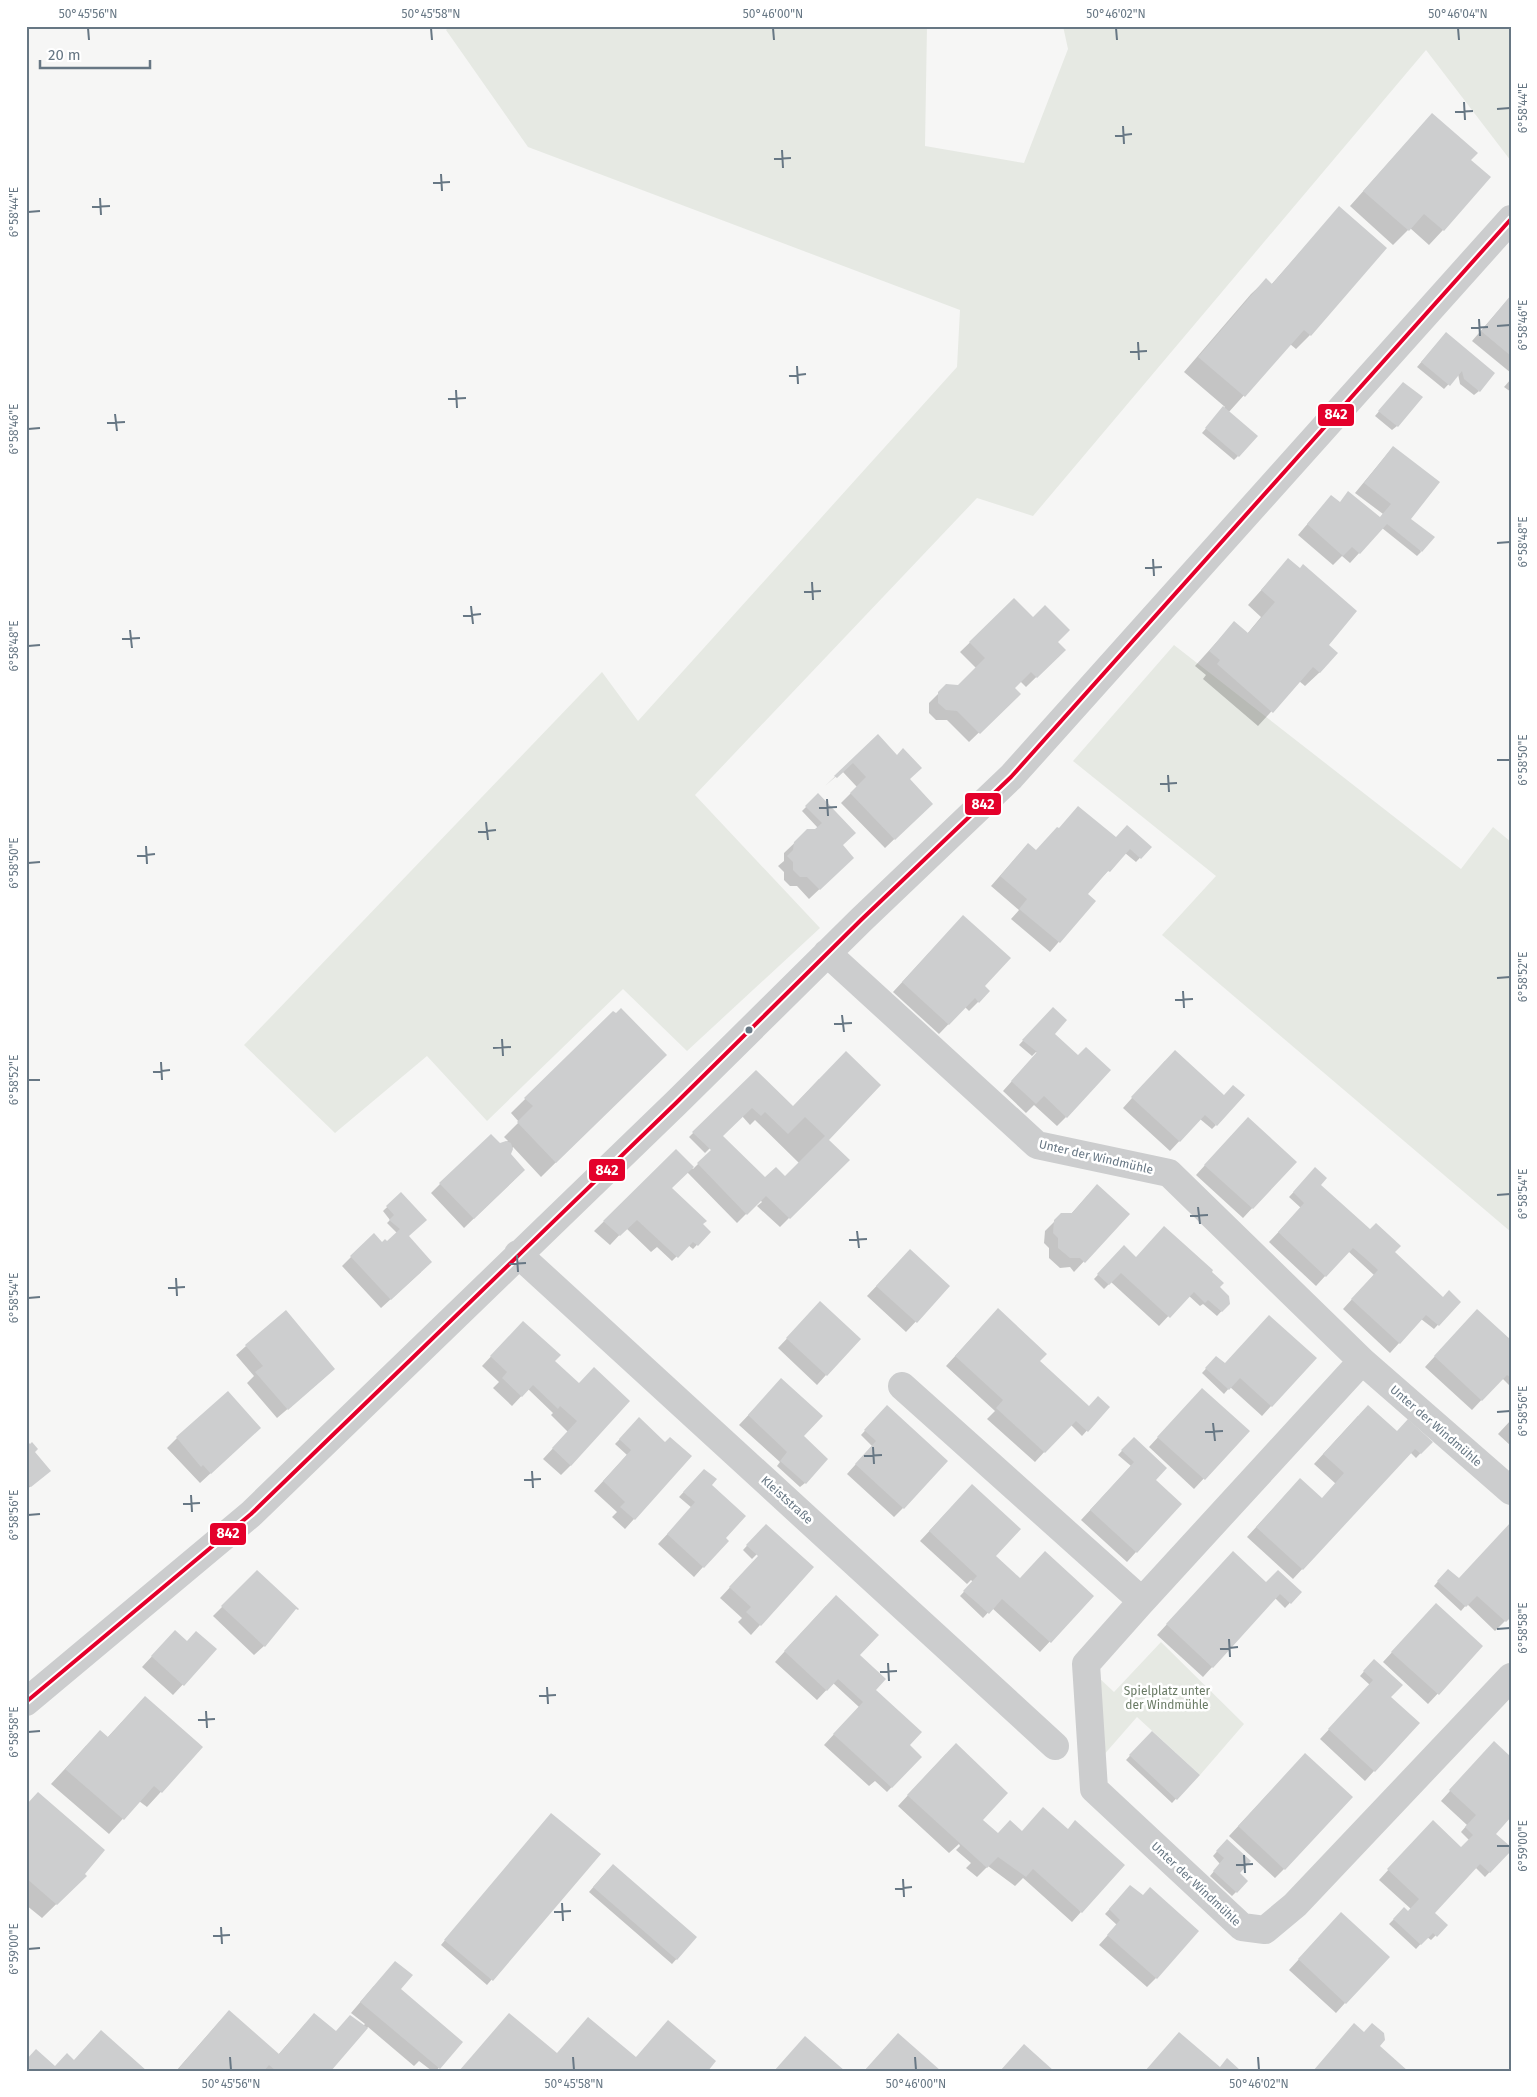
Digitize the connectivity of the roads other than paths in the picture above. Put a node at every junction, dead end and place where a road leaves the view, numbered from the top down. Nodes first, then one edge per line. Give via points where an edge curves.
1 (1511, 219) edge
2 (827, 953) junction
3 (518, 1254) junction
4 (1362, 1361) junction
5 (902, 1386) dead end
6 (1511, 1491) edge
7 (1142, 1601) junction
8 (1511, 1677) edge
9 (26, 1702) edge
10 (1055, 1746) dead end

1 - 2 street via 1011,777
2 - 3 street
2 - 4 street, Unter der Windmühle via 1037,1145 1169,1173
3 - 9 street via 251,1514
3 - 10 street, Kleiststraße
4 - 6 street, Unter der Windmühle
4 - 7 street, Unter der Windmühle
5 - 7 street
7 - 8 street, Unter der Windmühle via 1086,1664 1094,1789 1242,1927 1265,1930 1295,1905

